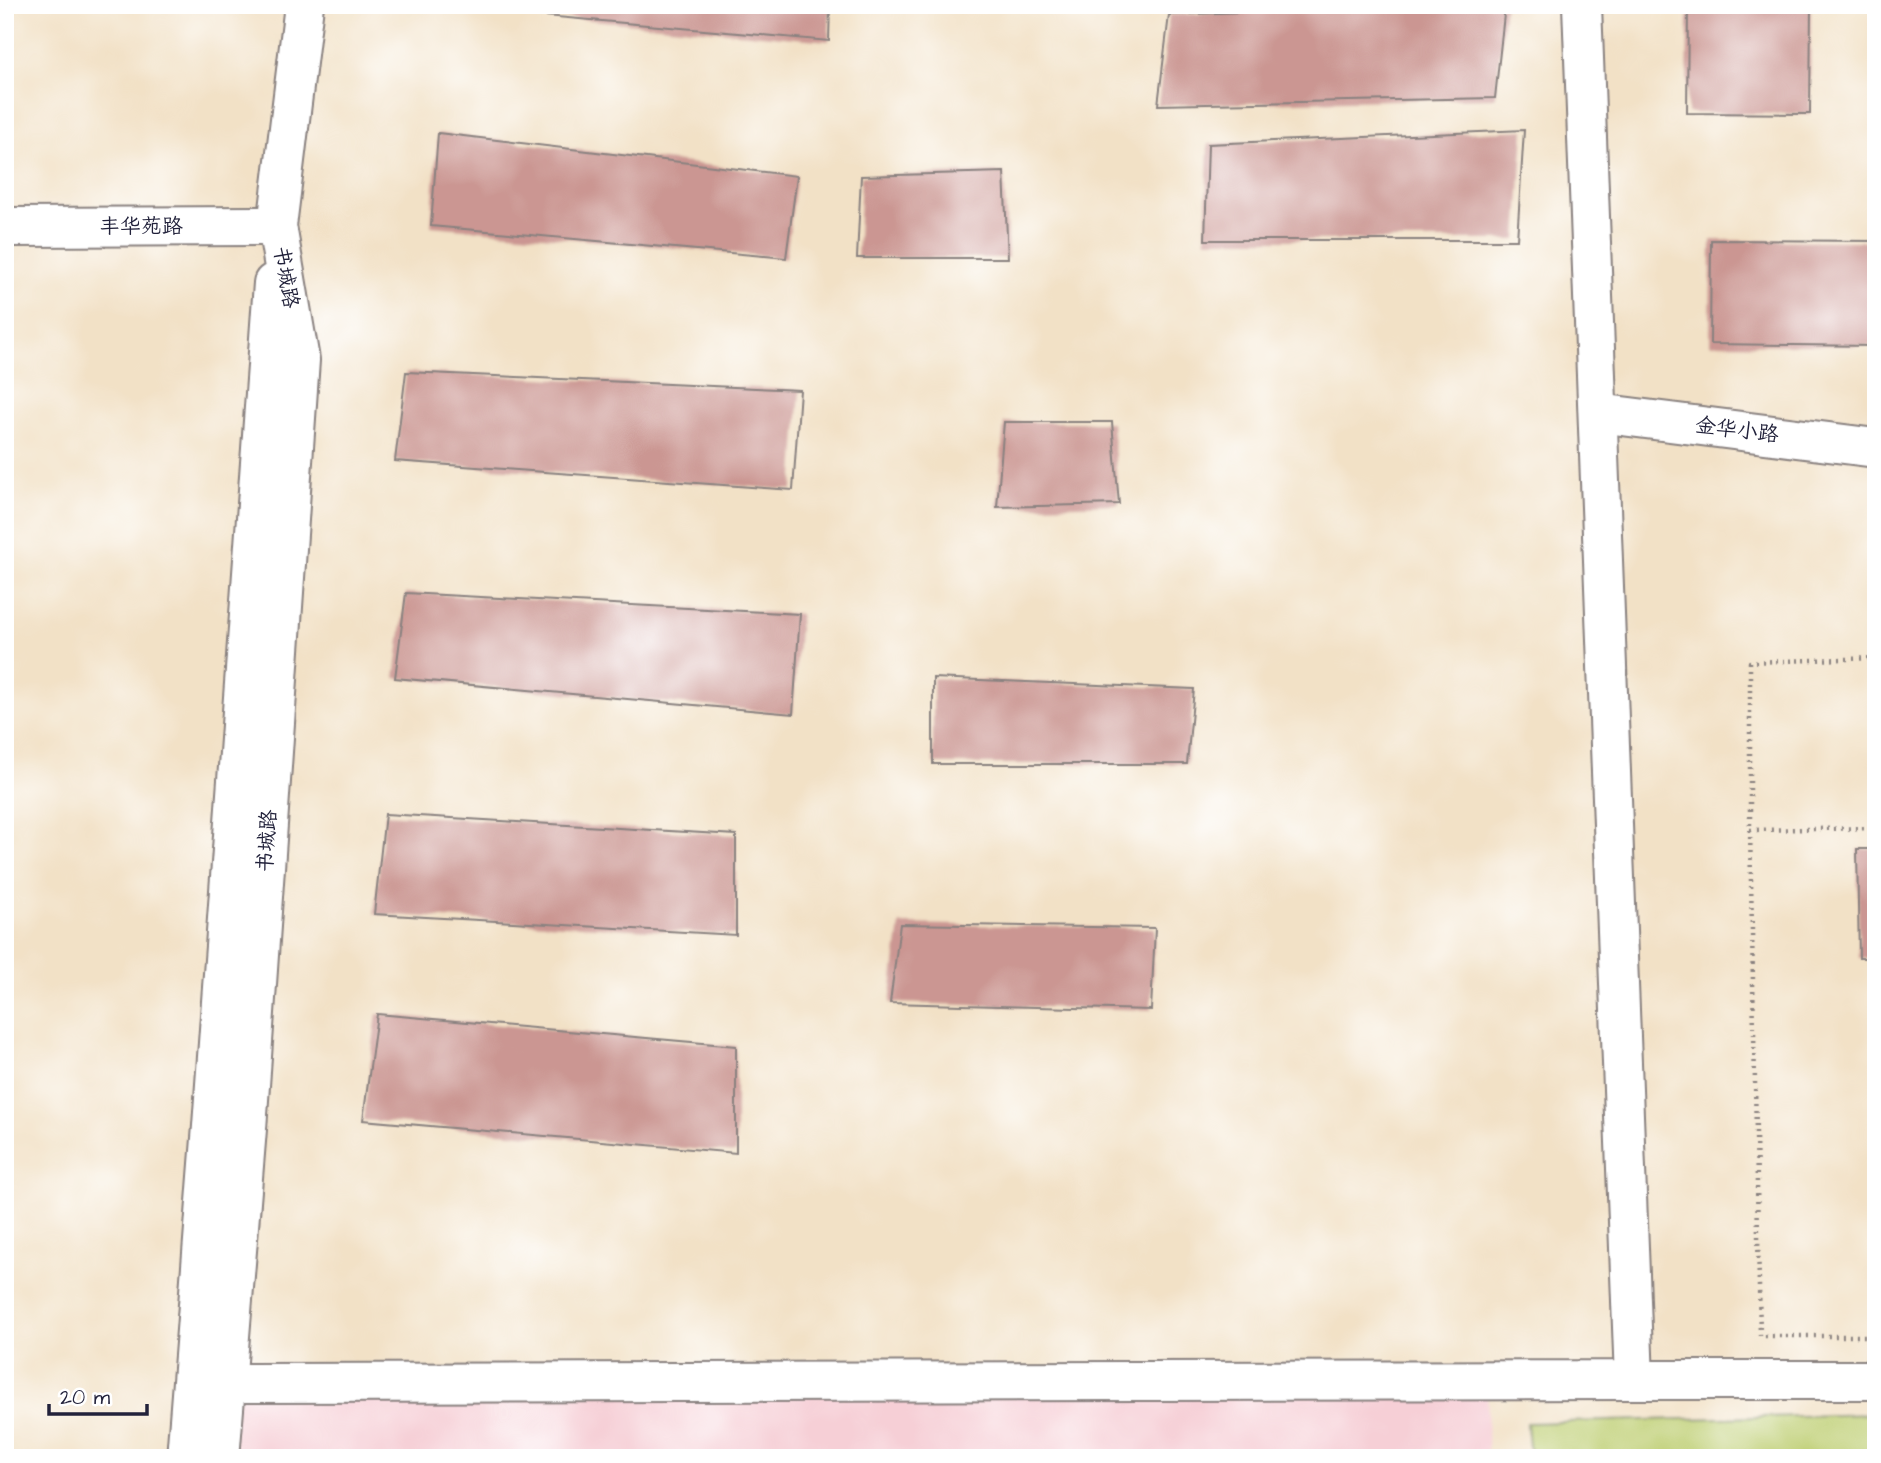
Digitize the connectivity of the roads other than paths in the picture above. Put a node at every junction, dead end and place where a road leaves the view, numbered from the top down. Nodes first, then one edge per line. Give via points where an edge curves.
1 (296, 5) edge
2 (304, 5) edge
3 (1582, 5) edge
4 (277, 226) junction
5 (5, 227) edge
6 (1598, 413) junction
7 (1876, 448) edge
8 (1634, 1380) junction
9 (1876, 1380) edge
10 (226, 1383) junction
11 (186, 1458) edge
12 (220, 1458) edge

1 - 4 street, 书城路
2 - 4 street, 书城路
3 - 6 street
4 - 5 street, 丰华苑路
4 - 10 street, 书城路 via 300,360
4 - 11 street, 书城路
6 - 7 street, 金华小路
6 - 8 street
8 - 9 street
8 - 10 street
10 - 12 street, 书城路

